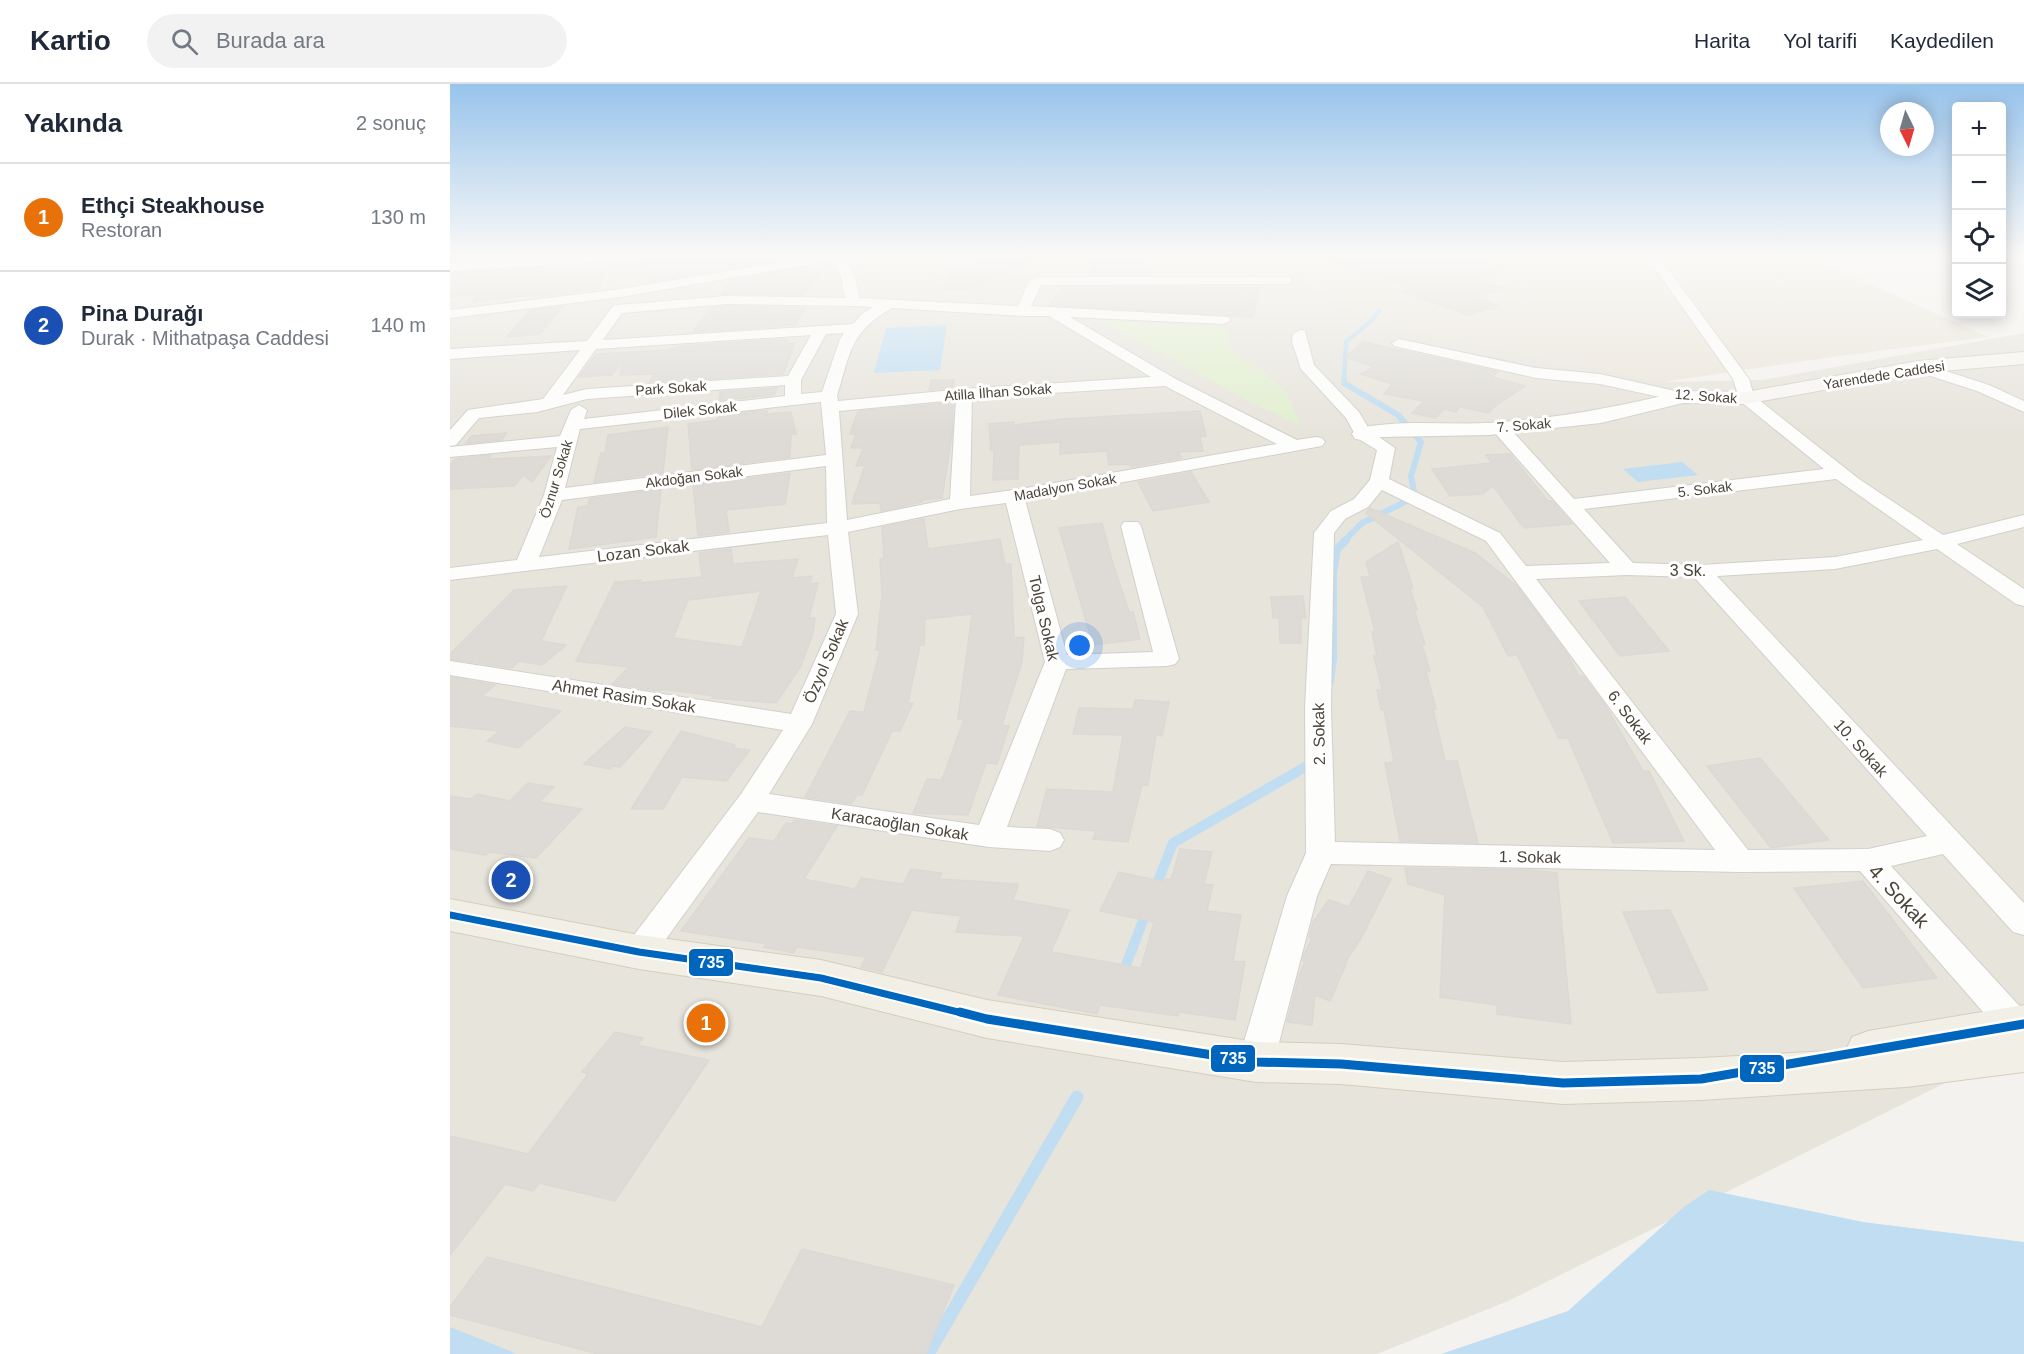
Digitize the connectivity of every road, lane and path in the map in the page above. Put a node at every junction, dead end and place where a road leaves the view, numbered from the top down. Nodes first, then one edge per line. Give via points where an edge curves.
1 (611, 313) edge
2 (873, 313) edge
3 (1055, 313) edge
4 (1095, 313) edge
5 (1694, 313) edge
6 (1224, 320) dead end
7 (857, 328) junction
8 (821, 330) junction
9 (1300, 334) dead end
10 (1399, 343) dead end
11 (590, 344) junction
12 (450, 354) edge
13 (2024, 358) edge
14 (1918, 367) junction
15 (794, 380) junction
16 (1168, 381) junction
17 (1983, 388) junction
18 (2024, 388) edge
19 (587, 394) junction
20 (964, 394) junction
21 (1683, 396) junction
22 (1746, 398) junction
23 (793, 400) junction
24 (829, 401) junction
25 (549, 403) junction
26 (2024, 407) edge
27 (1500, 428) junction
28 (570, 433) junction
29 (1364, 434) junction
30 (450, 441) edge
31 (1316, 442) dead end
32 (1293, 445) junction
33 (450, 452) edge
34 (836, 459) junction
35 (1840, 473) junction
36 (1379, 481) junction
37 (554, 495) junction
38 (1014, 496) junction
39 (960, 502) junction
40 (1570, 506) junction
41 (2024, 521) edge
42 (1131, 526) dead end
43 (837, 528) junction
44 (1938, 543) junction
45 (526, 564) junction
46 (1627, 569) junction
47 (1700, 571) junction
48 (1520, 573) junction
49 (450, 574) edge
50 (2024, 599) edge
51 (1057, 662) junction
52 (450, 668) edge
53 (799, 724) junction
54 (751, 801) junction
55 (989, 837) junction
56 (1050, 840) dead end
57 (1947, 842) junction
58 (1321, 853) junction
59 (1868, 860) junction
60 (1740, 861) junction
61 (450, 915) edge
62 (2024, 923) edge
63 (639, 952) junction
64 (2021, 1034) edge
65 (1256, 1062) junction

1 - 11 street
2 - 7 street, Özyol Sokak
3 - 16 street
4 - 6 street
5 - 22 street via 1741,379
7 - 8 street
7 - 24 street, Özyol Sokak via 848,339
8 - 11 street
8 - 15 street
9 - 29 street via 1307,366 1353,416
10 - 21 street, 12. Sokak via 1536,373 1600,379
11 - 12 street
11 - 25 street
13 - 14 main road, Yarendede Caddesi
14 - 17 street
14 - 22 main road, Yarendede Caddesi
15 - 19 street, Park Sokak
15 - 23 street
16 - 20 street, Atilla İlhan Sokak
16 - 32 street
17 - 18 street
17 - 26 street
19 - 25 street, Park Sokak
19 - 28 street, Öznur Sokak
20 - 24 street, Atilla İlhan Sokak
20 - 39 street
21 - 22 street, 12. Sokak
21 - 27 street, 7. Sokak via 1601,417
22 - 35 street, 12. Sokak
23 - 24 street, Dilek Sokak
23 - 28 street, Dilek Sokak
24 - 34 street, Özyol Sokak
25 - 30 street, Park Sokak via 474,414
27 - 29 street, 7. Sokak
27 - 40 street
28 - 33 street, Dilek Sokak
28 - 37 street, Öznur Sokak
29 - 36 street, 2. Sokak via 1386,448
31 - 32 street, Madalyon Sokak
32 - 38 street, Madalyon Sokak
34 - 37 street, Akdoğan Sokak
34 - 43 street, Özyol Sokak
35 - 40 street, 5. Sokak
35 - 44 street, 12. Sokak
36 - 48 street via 1493,537
36 - 58 street, 2. Sokak via 1361,503 1338,515 1324,533 1318,707
37 - 45 street, Öznur Sokak
38 - 39 street, Madalyon Sokak
38 - 51 street, Tolga Sokak
39 - 43 street, Madalyon Sokak
40 - 46 street
41 - 44 street, 3 Sk.
42 - 51 street via 1167,659
43 - 45 street, Lozan Sokak
43 - 53 street, Özyol Sokak via 847,614
44 - 47 street, 3 Sk. via 1835,562
44 - 50 street, 12. Sokak
45 - 49 street, Lozan Sokak
46 - 47 street, 3 Sk.
46 - 48 street, 3 Sk.
47 - 57 street, 10. Sokak
48 - 60 street, 6. Sokak
51 - 55 street, Tolga Sokak
52 - 53 street, Ahmet Rasim Sokak
53 - 54 street, Özyol Sokak
54 - 55 street, Karacaoğlan Sokak
54 - 63 street, Özyol Sokak
55 - 56 street, Karacaoğlan Sokak
57 - 59 street
57 - 62 street, 10. Sokak
58 - 60 street, 1. Sokak
58 - 65 street, 2. Sokak via 1302,896
59 - 60 street, 4. Sokak
59 - 64 street, 4. Sokak
61 - 63 main road
63 - 65 main road via 821,978 987,1019
64 - 65 main road via 1906,1067 1701,1079 1563,1083 1341,1064

